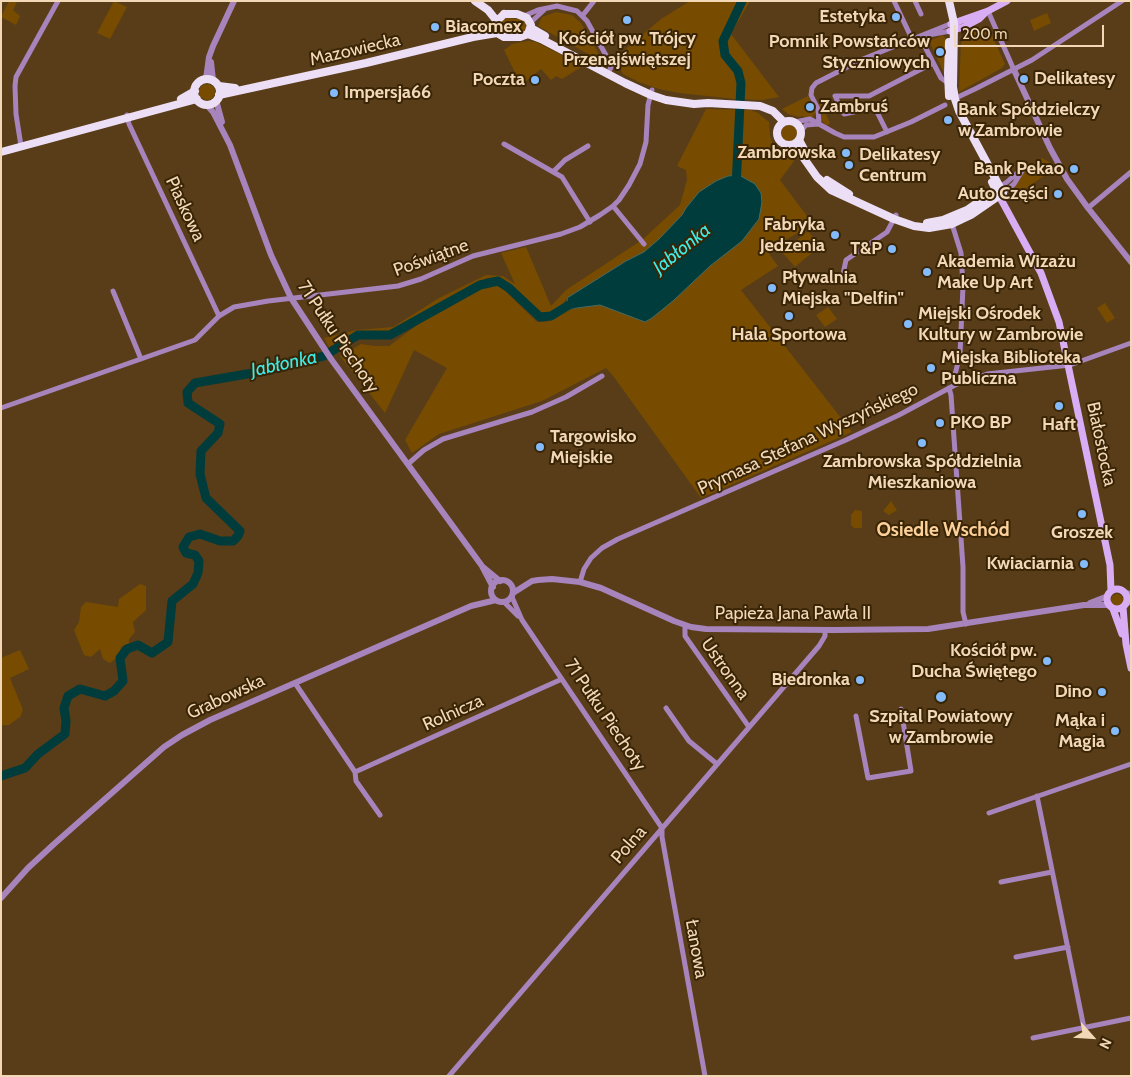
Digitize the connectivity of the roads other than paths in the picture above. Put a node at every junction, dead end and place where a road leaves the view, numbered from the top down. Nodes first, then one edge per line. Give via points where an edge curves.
1 (58, 1) edge
2 (234, 1) edge
3 (475, 1) edge
4 (482, 1) edge
5 (594, 1) edge
6 (894, 1) edge
7 (915, 1) edge
8 (948, 1) edge
9 (1007, 1) edge
10 (1122, 1) edge
11 (544, 10) junction
12 (504, 14) junction
13 (920, 14) dead end
14 (989, 14) junction
15 (582, 15) junction
16 (524, 16) junction
17 (496, 26) junction
18 (952, 27) junction
19 (530, 28) junction
20 (920, 37) junction
21 (912, 39) junction
22 (933, 63) junction
23 (1014, 70) junction
24 (609, 72) junction
25 (212, 82) junction
26 (948, 83) junction
27 (652, 92) junction
28 (196, 95) junction
29 (954, 96) junction
30 (218, 98) junction
31 (206, 104) junction
32 (945, 105) dead end
33 (127, 116) junction
34 (795, 122) junction
35 (781, 124) junction
36 (819, 124) junction
37 (801, 131) junction
38 (887, 132) junction
39 (799, 140) junction
40 (21, 144) junction
41 (504, 144) dead end
42 (230, 145) junction
43 (792, 145) junction
44 (588, 146) dead end
45 (1, 147) edge
46 (1, 152) edge
47 (554, 172) junction
48 (1131, 172) edge
49 (1000, 191) junction
50 (613, 206) junction
51 (1088, 208) junction
52 (895, 217) junction
53 (590, 222) junction
54 (952, 224) junction
55 (644, 244) dead end
56 (1131, 262) edge
57 (843, 274) dead end
58 (113, 291) dead end
59 (292, 298) junction
60 (219, 316) junction
61 (1131, 343) edge
62 (142, 359) junction
63 (1070, 365) junction
64 (602, 376) dead end
65 (955, 385) junction
66 (949, 388) junction
67 (1, 408) edge
68 (408, 464) junction
69 (1110, 565) junction
70 (482, 566) junction
71 (500, 581) junction
72 (532, 582) junction
73 (580, 582) junction
74 (510, 584) junction
75 (492, 589) junction
76 (1125, 592) edge
77 (1109, 594) junction
78 (512, 595) junction
79 (496, 600) junction
80 (504, 602) junction
81 (1127, 604) edge
82 (1084, 605) junction
83 (471, 606) junction
84 (1111, 607) junction
85 (522, 620) junction
86 (966, 624) junction
87 (685, 626) junction
88 (826, 630) junction
89 (1126, 644) junction
90 (1131, 668) edge
91 (562, 679) junction
92 (295, 683) junction
93 (666, 708) dead end
94 (901, 709) dead end
95 (856, 716) dead end
96 (749, 727) junction
97 (717, 764) junction
98 (1131, 764) edge
99 (355, 772) junction
100 (1037, 796) junction
101 (989, 813) dead end
102 (380, 815) dead end
103 (662, 828) junction
104 (1052, 872) junction
105 (1001, 882) dead end
106 (1, 898) edge
107 (1068, 947) junction
108 (1016, 957) dead end
109 (1131, 1018) edge
110 (1084, 1028) junction
111 (1033, 1038) dead end
112 (449, 1076) edge
113 (705, 1076) edge

1 - 40 street via 16,77 15,100
2 - 25 street via 213,46
3 - 17 main road via 488,10
4 - 12 main road
5 - 15 street
6 - 21 street
7 - 13 street
8 - 18 main road
9 - 14 main road
10 - 23 street
11 - 15 street via 557,6
11 - 16 street
11 - 19 street
12 - 16 main road
12 - 17 main road
14 - 18 main road
14 - 18 main road
14 - 23 street
15 - 24 street via 608,59
16 - 19 main road
17 - 19 main road via 504,37 520,37
17 - 25 main road, Mazowiecka via 236,88
17 - 30 main road, Mazowiecka via 472,37
18 - 20 street
18 - 26 main road, Białostocka
18 - 29 main road, Białostocka
19 - 24 main road via 541,40
20 - 21 street
20 - 22 street
21 - 36 street via 863,59 816,84 811,91 819,112
22 - 26 street via 941,78
22 - 38 street via 868,96 836,96 844,114 871,106
23 - 29 street via 958,97
23 - 51 street via 1057,162
24 - 27 main road
25 - 28 main road via 197,84
25 - 30 main road
26 - 49 main road, Białostocka via 955,113
27 - 35 main road via 678,102 766,108 773,111
27 - 50 street, Poświątne via 640,164
28 - 31 main road
28 - 33 main road
29 - 49 main road, Białostocka
30 - 31 main road via 212,104
30 - 42 street
31 - 42 street, 71 Pułku Piechoty
32 - 38 street
33 - 40 main road
33 - 60 street, Piaskowa
34 - 35 main road
34 - 36 street via 810,120
34 - 37 main road
35 - 43 main road via 776,132 778,139 785,145
36 - 37 street via 806,125
36 - 38 street via 852,138 874,137
37 - 39 main road
39 - 43 main road
39 - 52 main road via 819,172 834,186
40 - 45 main road
40 - 46 main road
41 - 47 street
42 - 59 street, 71 Pułku Piechoty via 271,255
43 - 52 main road via 831,190
44 - 47 street via 565,160
47 - 53 street via 567,184
48 - 51 street
49 - 49 street via 1014,184 1025,166
49 - 52 main road via 943,220 924,223
49 - 54 main road via 971,215
49 - 63 main road, Białostocka via 1041,273
50 - 53 street, Poświątne
50 - 55 street
51 - 56 street
52 - 54 main road via 922,227
52 - 57 street via 887,232 846,260
53 - 59 street, Poświątne via 561,234 473,256 398,286
54 - 65 street via 961,253 963,294
58 - 62 street
59 - 60 street, Poświątne via 234,307
59 - 68 street, 71 Pułku Piechoty via 331,359
60 - 62 street, Poświątne via 195,340
61 - 63 street, Prymasa Stefana Wyszyńskiego
62 - 67 street, Poświątne
63 - 65 street, Prymasa Stefana Wyszyńskiego via 987,374
63 - 69 main road, Białostocka
64 - 68 street via 532,412 443,440
65 - 66 street, Prymasa Stefana Wyszyńskiego
66 - 73 street, Prymasa Stefana Wyszyńskiego via 846,440 618,539 591,558
66 - 86 street
68 - 70 street, 71 Pułku Piechoty
69 - 76 main road, Białostocka
69 - 77 main road, Białostocka
70 - 71 street, 71 Pułku Piechoty
70 - 75 street, 71 Pułku Piechoty
71 - 74 street
71 - 75 street
72 - 73 street, Papieża Jana Pawła II via 552,579
72 - 74 street
72 - 78 street, Papieża Jana Pawła II
73 - 87 street, Papieża Jana Pawła II via 601,588
74 - 78 street
75 - 79 street
75 - 83 street
76 - 77 main road
76 - 81 main road, Białostocka
77 - 82 street, Papieża Jana Pawła II
77 - 84 main road, Białostocka
78 - 80 street
78 - 85 street, 71 Pułku Piechoty
79 - 80 street
79 - 83 street, Grabowska
80 - 85 street, 71 Pułku Piechoty
81 - 84 main road
81 - 89 main road
82 - 84 street, Papieża Jana Pawła II
82 - 86 street, Papieża Jana Pawła II
83 - 92 street, Grabowska
84 - 89 main road
85 - 91 street, 71 Pułku Piechoty
86 - 88 street, Papieża Jana Pawła II via 928,629
87 - 88 street, Papieża Jana Pawła II
87 - 96 street, Ustronna via 685,636
88 - 96 street, Polna via 823,641
89 - 90 main road
91 - 99 street, Rolnicza
91 - 103 street, 71 Pułku Piechoty
92 - 99 street
92 - 106 street, Grabowska via 210,720 172,742 54,844
93 - 97 street via 689,741
94 - 95 street via 911,771 868,778
96 - 97 street, Polna
97 - 103 street, Polna
98 - 100 street
99 - 102 street via 356,781
100 - 101 street
100 - 104 street
103 - 112 street, Polna
103 - 113 street, Łanowa
104 - 105 street
104 - 107 street
107 - 108 street
107 - 110 street
109 - 110 street
110 - 111 street

